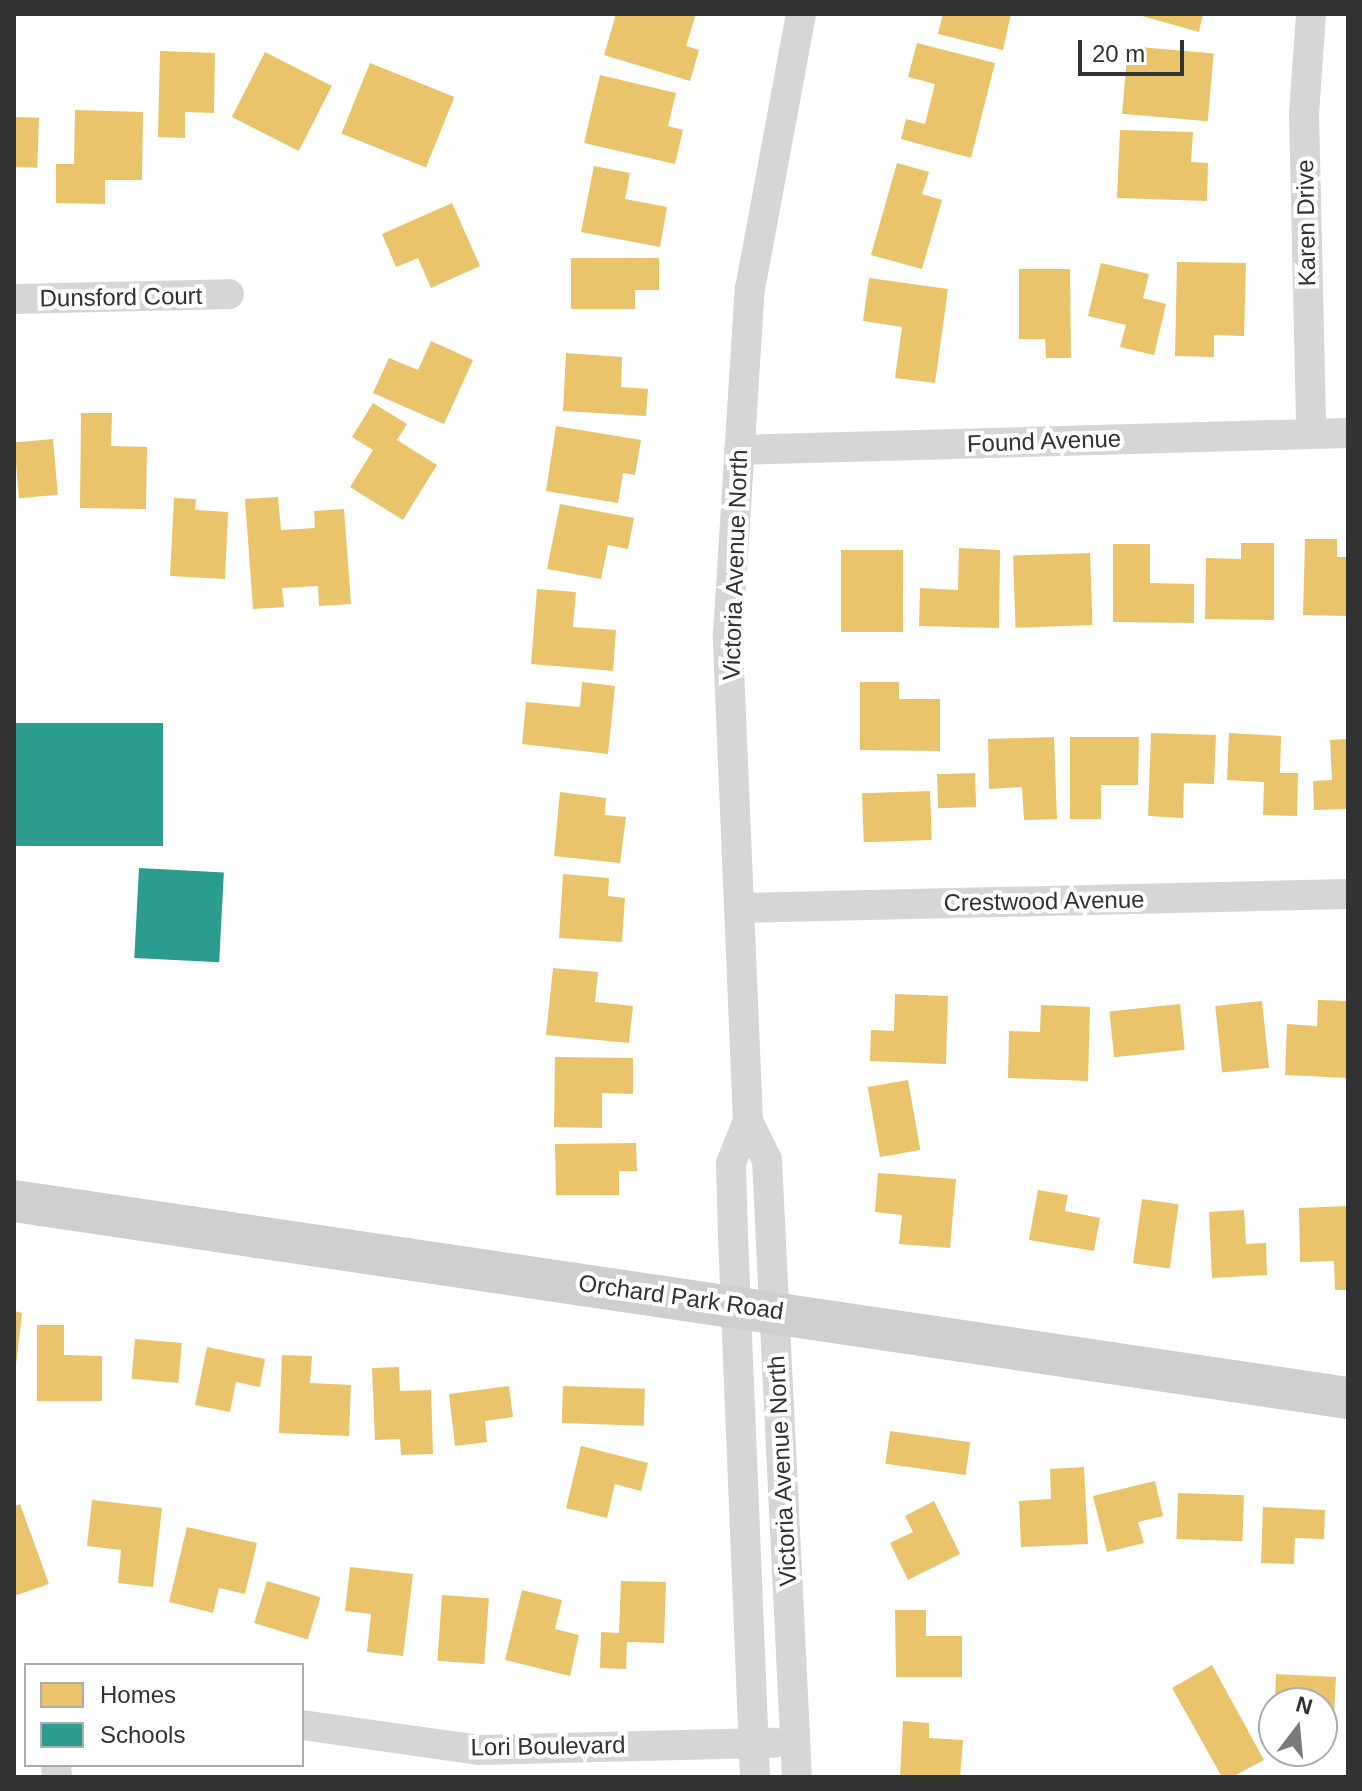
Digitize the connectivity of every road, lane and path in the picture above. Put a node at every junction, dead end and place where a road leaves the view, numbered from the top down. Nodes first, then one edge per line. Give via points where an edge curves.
1 (801, 14) edge
2 (1311, 14) edge
3 (229, 294) dead end
4 (14, 299) edge
5 (1311, 433) junction
6 (1348, 433) edge
7 (739, 450) junction
8 (1348, 894) edge
9 (741, 908) junction
10 (14, 1201) edge
11 (755, 1307) junction
12 (1348, 1398) edge
13 (304, 1725) edge
14 (753, 1742) junction
15 (796, 1743) junction
16 (755, 1777) edge
17 (797, 1777) edge

1 - 7 street, Victoria Avenue North via 763,197
2 - 5 street, Karen Drive via 1304,113
3 - 4 street, Dunsford Court
5 - 6 street, Found Avenue
5 - 7 street, Found Avenue
7 - 9 street, Victoria Avenue North via 728,634
8 - 9 street, Crestwood Avenue
9 - 11 street, Victoria Avenue North via 748,1121 767,1160
10 - 11 street, Orchard Park Road
11 - 12 street, Orchard Park Road
11 - 14 street, Victoria Avenue North
11 - 15 street, Victoria Avenue North
13 - 14 street, Lori Boulevard via 480,1750
14 - 15 street, Lori Boulevard
14 - 16 street, Victoria Avenue North
15 - 17 street, Victoria Avenue North

